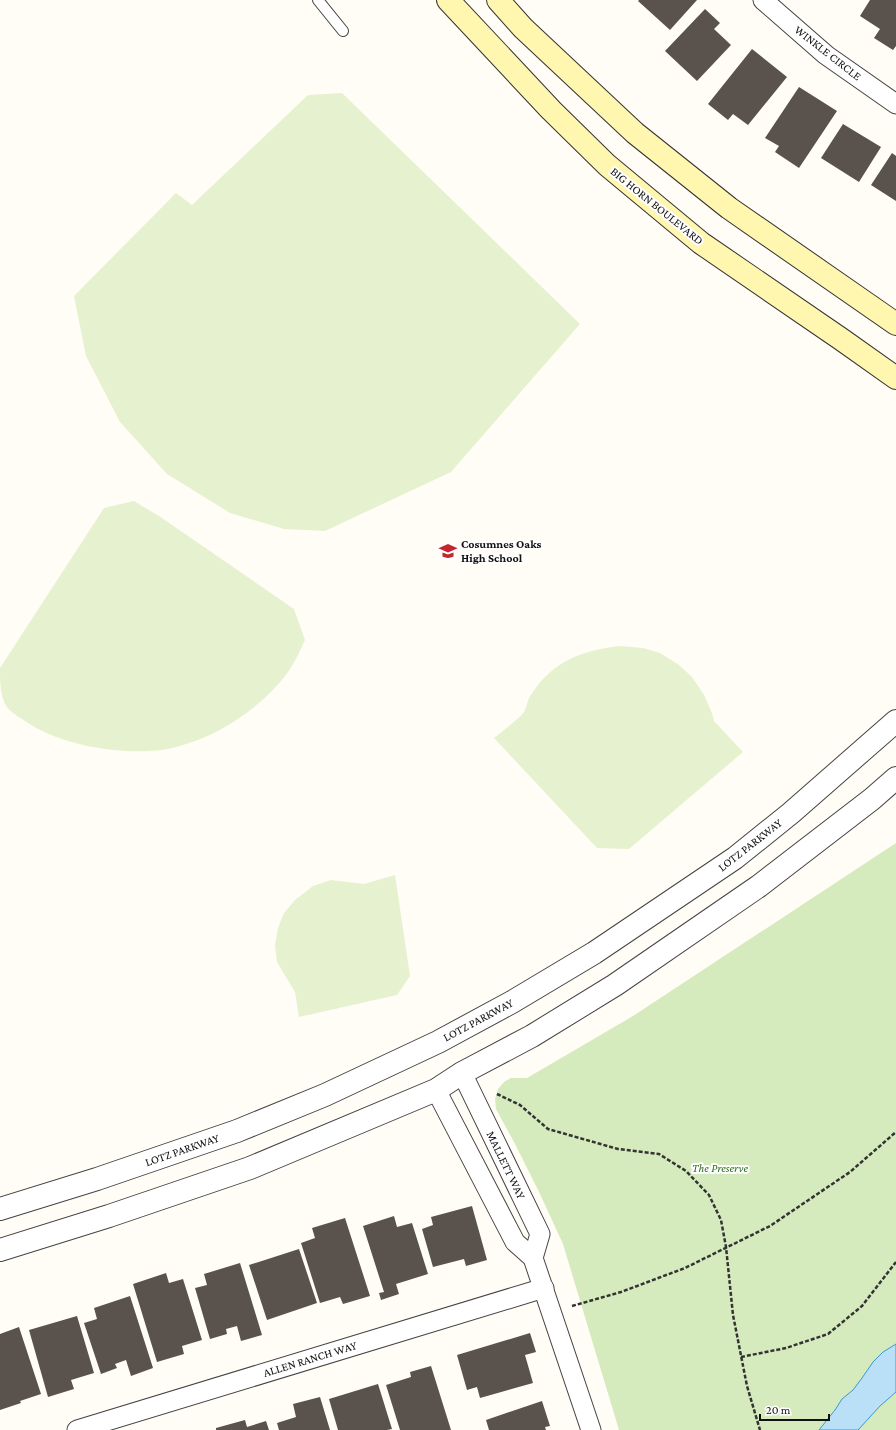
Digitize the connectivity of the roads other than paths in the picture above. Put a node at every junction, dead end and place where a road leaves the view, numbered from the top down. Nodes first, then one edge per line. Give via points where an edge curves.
1 (318, 0) edge
2 (448, 0) edge
3 (498, 0) edge
4 (763, 0) edge
5 (343, 31) dead end
6 (896, 104) edge
7 (896, 324) edge
8 (896, 378) edge
9 (896, 721) edge
10 (896, 778) edge
11 (462, 1073) junction
12 (436, 1090) junction
13 (0, 1209) edge
14 (0, 1250) edge
15 (534, 1258) junction
16 (544, 1288) junction
17 (77, 1430) edge
18 (591, 1430) edge

1 - 5 lane
2 - 8 main road, BIG HORN BOULEVARD via 607,165 702,243
3 - 7 main road via 523,28 635,133 729,208
4 - 6 street, WINKLE CIRCLE via 826,55
9 - 13 street, LOTZ PARKWAY via 791,813 735,858 594,953 512,1002 438,1042 353,1082 237,1131
10 - 11 street via 759,886 615,985 532,1036
11 - 12 street
11 - 15 street, MALLETT WAY via 540,1234
12 - 14 street via 250,1168
12 - 15 street via 515,1242
15 - 16 street
16 - 17 street, ALLEN RANCH WAY
16 - 18 street

